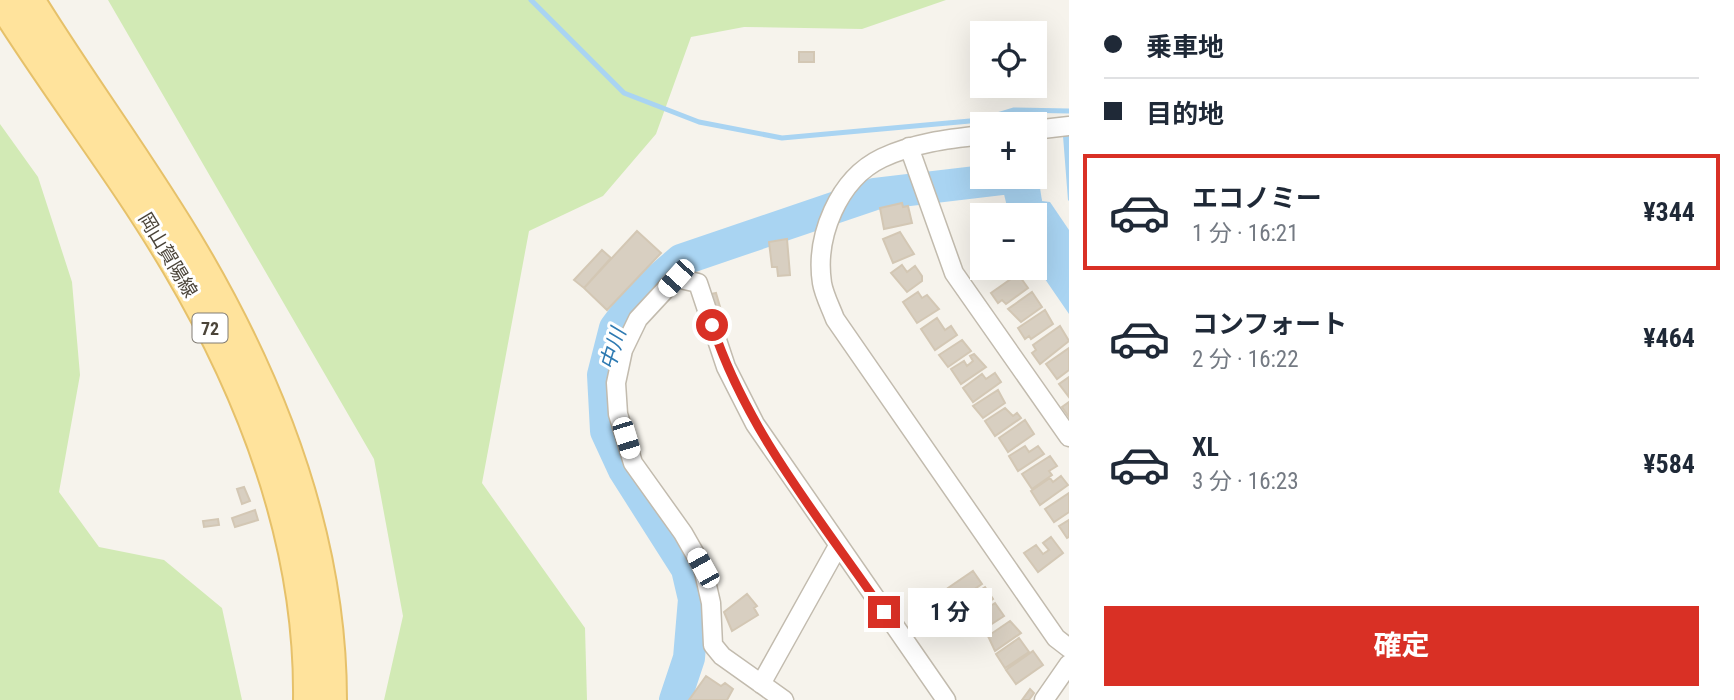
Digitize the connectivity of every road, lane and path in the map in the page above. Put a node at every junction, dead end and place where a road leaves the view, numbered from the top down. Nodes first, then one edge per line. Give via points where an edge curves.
1 (0, 0) edge
2 (30, 0) edge
3 (1069, 126) edge
4 (1047, 129) edge
5 (970, 137) edge
6 (909, 147) junction
7 (1069, 438) edge
8 (838, 545) junction
9 (1069, 648) edge
10 (1067, 672) edge
11 (761, 684) junction
12 (308, 700) edge
13 (332, 700) edge
14 (784, 700) edge
15 (946, 700) edge
16 (1044, 700) edge

1 - 12 main road, 岡山賀陽線 / 72 via 176,264 236,376 277,485 303,597
2 - 13 main road, 岡山賀陽線 / 72 via 195,254 254,363 297,477 324,593
3 - 4 street
5 - 6 street
6 - 7 street via 954,272
6 - 9 street via 878,159 841,196 822,248 822,284 835,319 1056,638
8 - 11 street
8 - 11 street via 755,424 726,367 698,283 676,278 638,319 623,351 616,383 618,414 633,463 703,568 713,645
8 - 15 street
10 - 16 street
11 - 14 street

